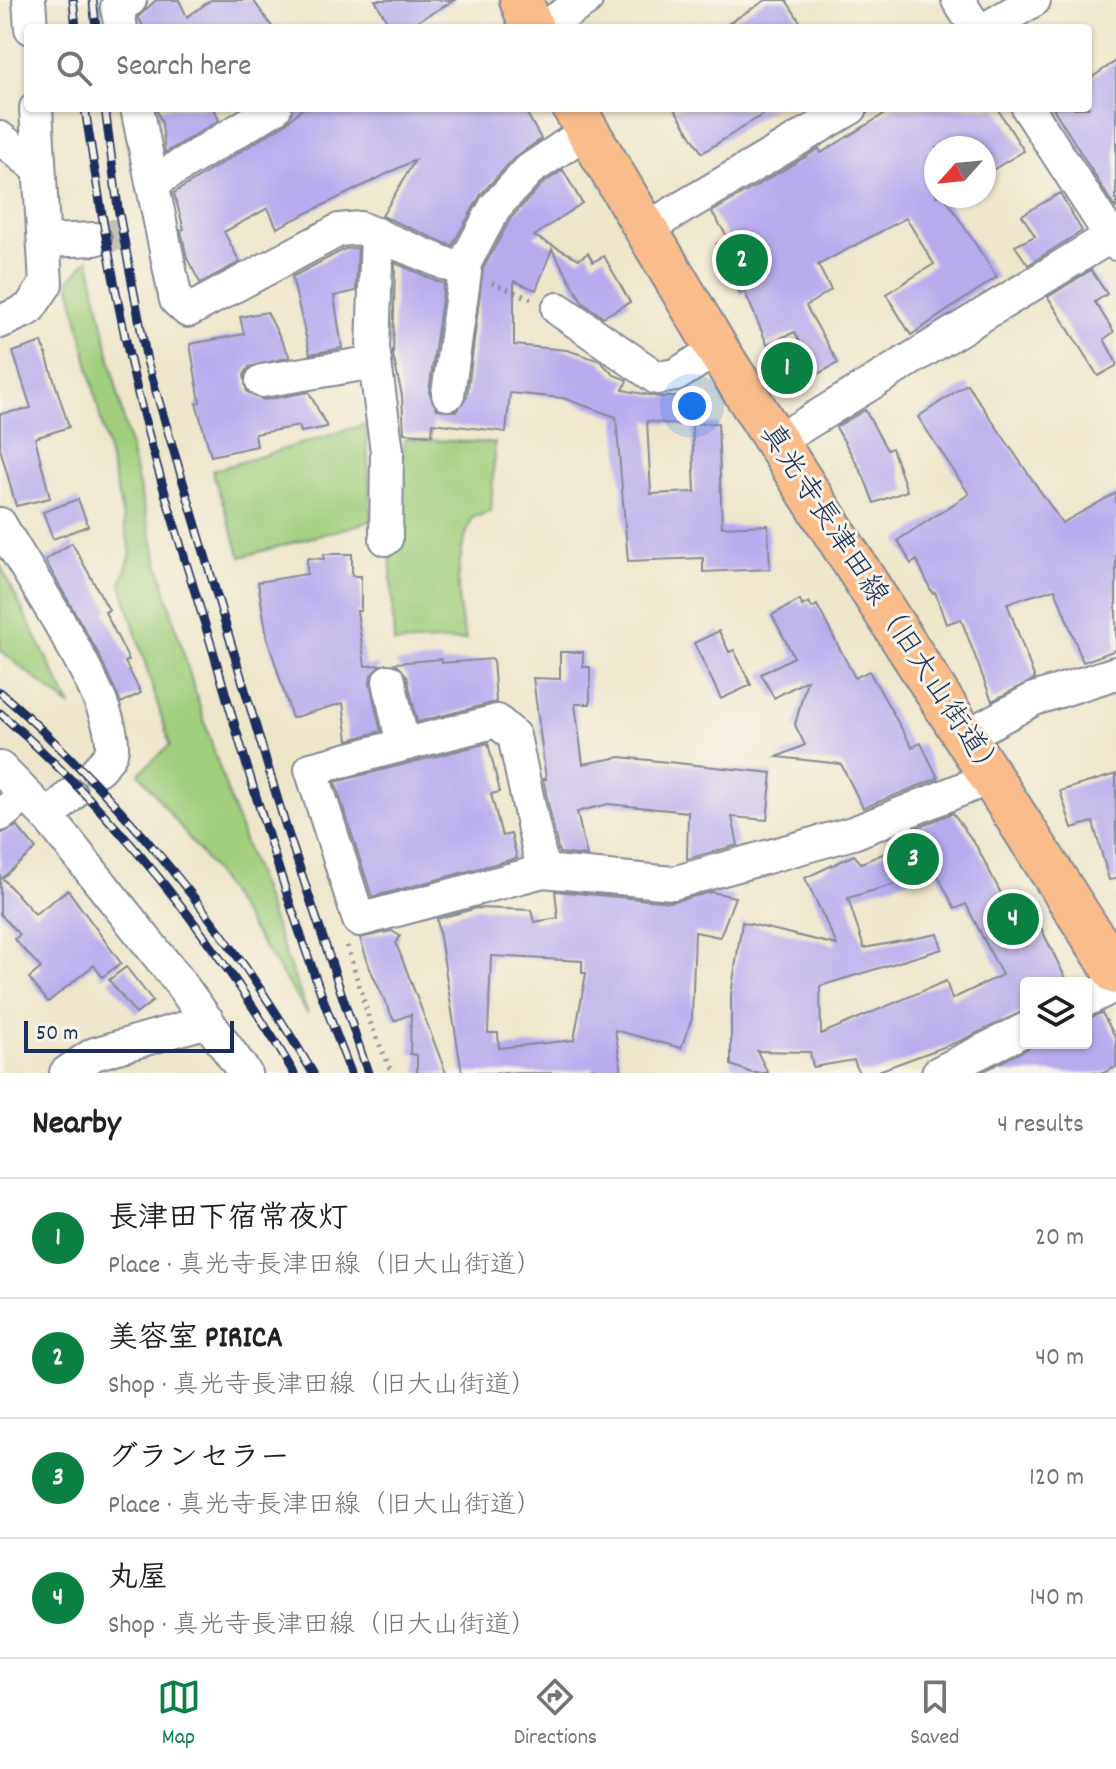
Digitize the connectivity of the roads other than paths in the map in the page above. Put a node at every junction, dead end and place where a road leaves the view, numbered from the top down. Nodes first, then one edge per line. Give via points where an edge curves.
1 (29, 0) edge
2 (521, 0) edge
3 (586, 0) edge
4 (958, 0) edge
5 (1034, 0) edge
6 (31, 24) edge
7 (530, 24) edge
8 (549, 24) edge
9 (973, 24) edge
10 (994, 24) edge
11 (36, 112) edge
12 (138, 112) edge
13 (268, 112) edge
14 (844, 112) edge
15 (1031, 112) edge
16 (580, 120) edge
17 (0, 138) edge
18 (39, 169) junction
19 (152, 183) junction
20 (644, 230) junction
21 (377, 234) junction
22 (1114, 238) edge
23 (95, 239) tunnel mouth
24 (46, 241) junction
25 (465, 272) road end
26 (558, 309) road end
27 (0, 322) edge
28 (717, 349) junction
29 (375, 362) junction
30 (262, 381) dead end
31 (448, 394) dead end
32 (776, 442) junction
33 (0, 524) edge
34 (386, 539) dead end
35 (1116, 673) edge
36 (389, 681) dead end
37 (965, 737) junction
38 (403, 745) junction
39 (0, 768) edge
40 (98, 769) dead end
41 (990, 778) junction
42 (71, 795) dead end
43 (48, 817) junction
44 (543, 871) junction
45 (1116, 973) edge
46 (1116, 985) edge
47 (1092, 997) edge
48 (208, 1021) junction
49 (1020, 1032) edge
50 (66, 1073) edge
51 (245, 1073) edge
52 (938, 1073) edge

1 - 6 street
2 - 7 main road
3 - 8 street
4 - 9 street
5 - 10 street
11 - 18 street
12 - 19 street
13 - 19 street
14 - 20 street
15 - 22 street
16 - 20 main road, 真光寺長津田線（旧大山街道）
16 - 21 street via 495,207 461,270
17 - 18 street
18 - 24 street
19 - 21 street via 150,228 176,300 188,311 339,230 360,228
20 - 28 main road, 真光寺長津田線（旧大山街道）
21 - 29 street
22 - 32 street
23 - 24 street
24 - 27 street via 46,284 29,309
25 - 31 street
26 - 28 street via 657,378 676,375
28 - 32 main road, 真光寺長津田線（旧大山街道）
29 - 30 street
29 - 34 street via 387,451
32 - 37 main road, 真光寺長津田線（旧大山街道）
33 - 40 street via 88,675 112,744 110,756
35 - 37 street via 1034,699
36 - 38 street
37 - 41 main road, 真光寺長津田線（旧大山街道）
38 - 44 street via 497,721 514,736
38 - 44 street via 311,769 359,920
39 - 43 street
41 - 44 street via 853,833 673,883
41 - 45 main road, 真光寺長津田線（旧大山街道）
42 - 43 street
43 - 48 street
46 - 47 street
48 - 50 street via 94,1054
48 - 51 street
49 - 52 street

